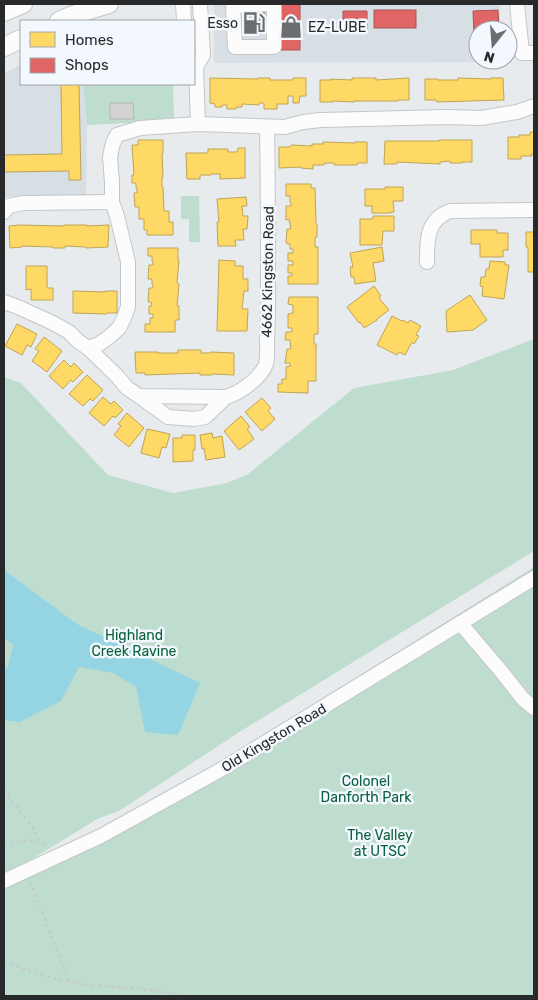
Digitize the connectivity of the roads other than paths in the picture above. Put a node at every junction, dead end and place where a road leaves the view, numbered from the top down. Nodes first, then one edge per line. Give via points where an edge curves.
1 (23, 4) edge
2 (110, 4) edge
3 (183, 4) edge
4 (200, 4) edge
5 (268, 4) edge
6 (274, 4) edge
7 (517, 4) edge
8 (233, 5) edge
9 (4, 12) edge
10 (61, 20) edge
11 (184, 20) edge
12 (20, 39) edge
13 (4, 47) edge
14 (534, 53) edge
15 (195, 66) edge
16 (534, 106) edge
17 (198, 124) junction
18 (266, 127) junction
19 (112, 202) junction
20 (534, 210) edge
21 (4, 212) edge
22 (427, 262) dead end
23 (4, 302) edge
24 (88, 348) junction
25 (139, 396) junction
26 (226, 397) junction
27 (534, 578) edge
28 (460, 623) junction
29 (534, 708) edge
30 (4, 881) edge

1 - 9 main road
2 - 10 main road
3 - 11 street
4 - 15 street via 203,55
5 - 8 street
6 - 8 street via 270,24 274,46 265,47 235,47 239,24
7 - 14 street via 522,53
12 - 13 main road
15 - 17 street
16 - 18 street via 481,118 322,120
17 - 18 street
17 - 19 street via 140,128 118,134 110,156
18 - 26 street, 4662 Kingston Road via 268,312 265,364 245,388
19 - 21 street via 24,203 8,206
19 - 24 street via 128,262 128,307 119,328 110,337
20 - 22 street via 450,211 436,220 430,230
23 - 24 street, 4662 Kingston Road via 53,323
24 - 25 street, 4662 Kingston Road
25 - 26 street, 4662 Kingston Road
25 - 26 street, 4662 Kingston Road via 168,417 194,419 205,416
27 - 28 street, Old Kingston Road
28 - 29 street
28 - 30 street, Old Kingston Road via 222,769 101,836

